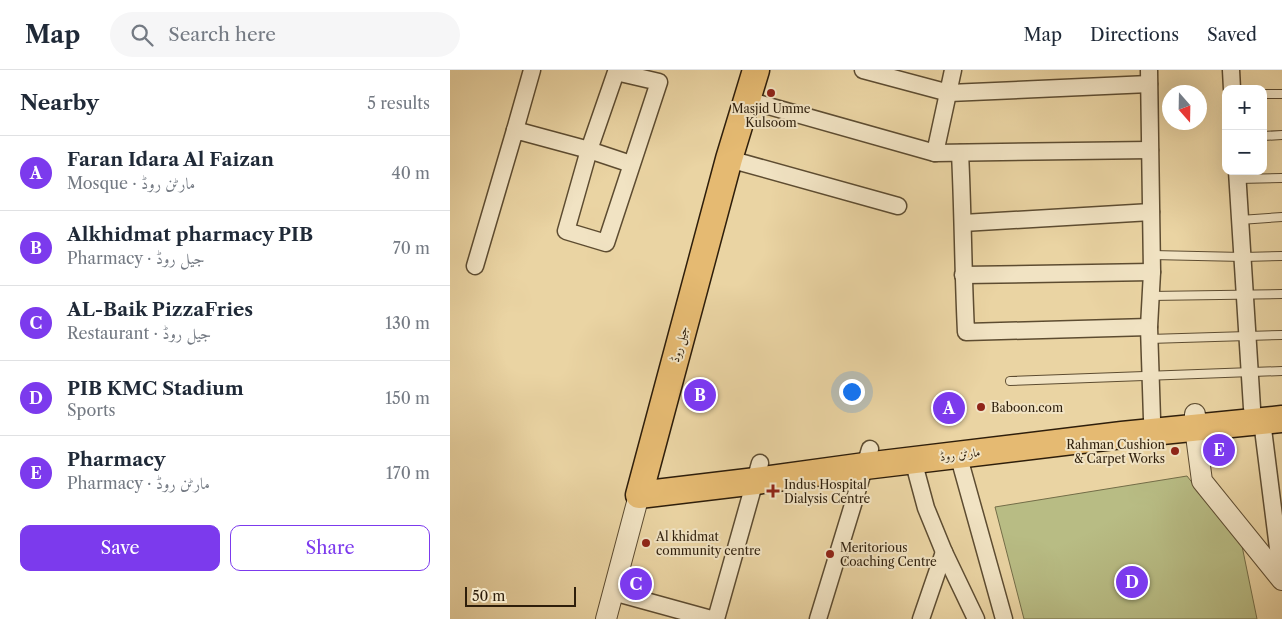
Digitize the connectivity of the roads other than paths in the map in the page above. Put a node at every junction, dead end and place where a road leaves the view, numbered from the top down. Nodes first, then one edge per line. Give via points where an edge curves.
1 (532, 70) edge
2 (756, 70) edge
3 (863, 70) edge
4 (953, 70) edge
5 (1231, 70) edge
6 (1149, 77) edge
7 (1232, 85) edge
8 (949, 93) junction
9 (1267, 94) edge
10 (1282, 94) edge
11 (747, 100) junction
12 (515, 130) junction
13 (1282, 135) edge
14 (1267, 136) edge
15 (589, 150) junction
16 (1150, 150) junction
17 (935, 153) junction
18 (960, 153) junction
19 (729, 159) junction
20 (631, 164) junction
21 (1238, 175) edge
22 (1282, 178) edge
23 (898, 206) dead end
24 (1151, 212) junction
25 (1282, 217) edge
26 (1240, 220) junction
27 (963, 223) junction
28 (1151, 255) junction
29 (1282, 256) edge
30 (1243, 257) junction
31 (475, 266) dead end
32 (1152, 272) junction
33 (963, 275) junction
34 (1282, 294) edge
35 (1245, 295) junction
36 (1150, 296) junction
37 (1149, 333) junction
38 (1282, 335) edge
39 (1247, 336) junction
40 (1282, 371) edge
41 (1249, 372) junction
42 (1150, 377) junction
43 (1010, 381) dead end
44 (1282, 405) edge
45 (1265, 416) edge
46 (1152, 419) junction
47 (1195, 421) junction
48 (958, 454) junction
49 (867, 458) junction
50 (913, 460) junction
51 (758, 472) junction
52 (641, 486) junction
53 (944, 552) junction
54 (1279, 568) edge
55 (613, 592) junction
56 (606, 619) edge
57 (711, 619) edge
58 (716, 619) edge
59 (818, 619) edge
60 (921, 619) edge
61 (976, 619) edge
62 (1004, 619) edge

1 - 12 street
2 - 11 main road, جیل روڈ
3 - 8 street
4 - 8 street
5 - 7 street
6 - 8 street
6 - 16 street
8 - 17 street
9 - 10 lane
11 - 17 street
11 - 19 main road, جیل روڈ
12 - 15 street
12 - 31 street
13 - 14 lane
15 - 20 street
15 - 20 street via 566,230 606,243
15 - 20 street via 616,72 659,82
16 - 18 street
16 - 24 street
17 - 18 street
18 - 27 street
19 - 23 street
19 - 52 main road, جیل روڈ
21 - 22 lane
21 - 26 street
24 - 27 street
24 - 28 street
25 - 26 lane
26 - 30 street
27 - 33 street
28 - 30 lane
28 - 32 street
29 - 30 lane
30 - 35 street
32 - 33 street
32 - 36 street
33 - 37 street via 966,332
34 - 35 lane
35 - 36 lane
35 - 39 street
36 - 37 street
37 - 39 lane
37 - 42 street
38 - 39 lane
39 - 41 street
40 - 41 lane
41 - 42 lane
41 - 45 street
42 - 43 lane
42 - 46 street
44 - 45 main road, مارٹن روڈ
45 - 47 main road, مارٹن روڈ
45 - 54 street
46 - 47 main road, مارٹن روڈ
46 - 49 main road, مارٹن روڈ
47 - 48 main road, مارٹن روڈ via 1122,435
47 - 54 street via 1202,481
48 - 50 main road, مارٹن روڈ
48 - 62 street
49 - 50 main road, مارٹن روڈ
49 - 51 main road, مارٹن روڈ
49 - 59 street
50 - 53 street via 926,508
51 - 52 main road, مارٹن روڈ
51 - 58 street
52 - 55 street, جیل روڈ
53 - 60 street
53 - 61 street
55 - 56 street, جیل روڈ
55 - 57 street

